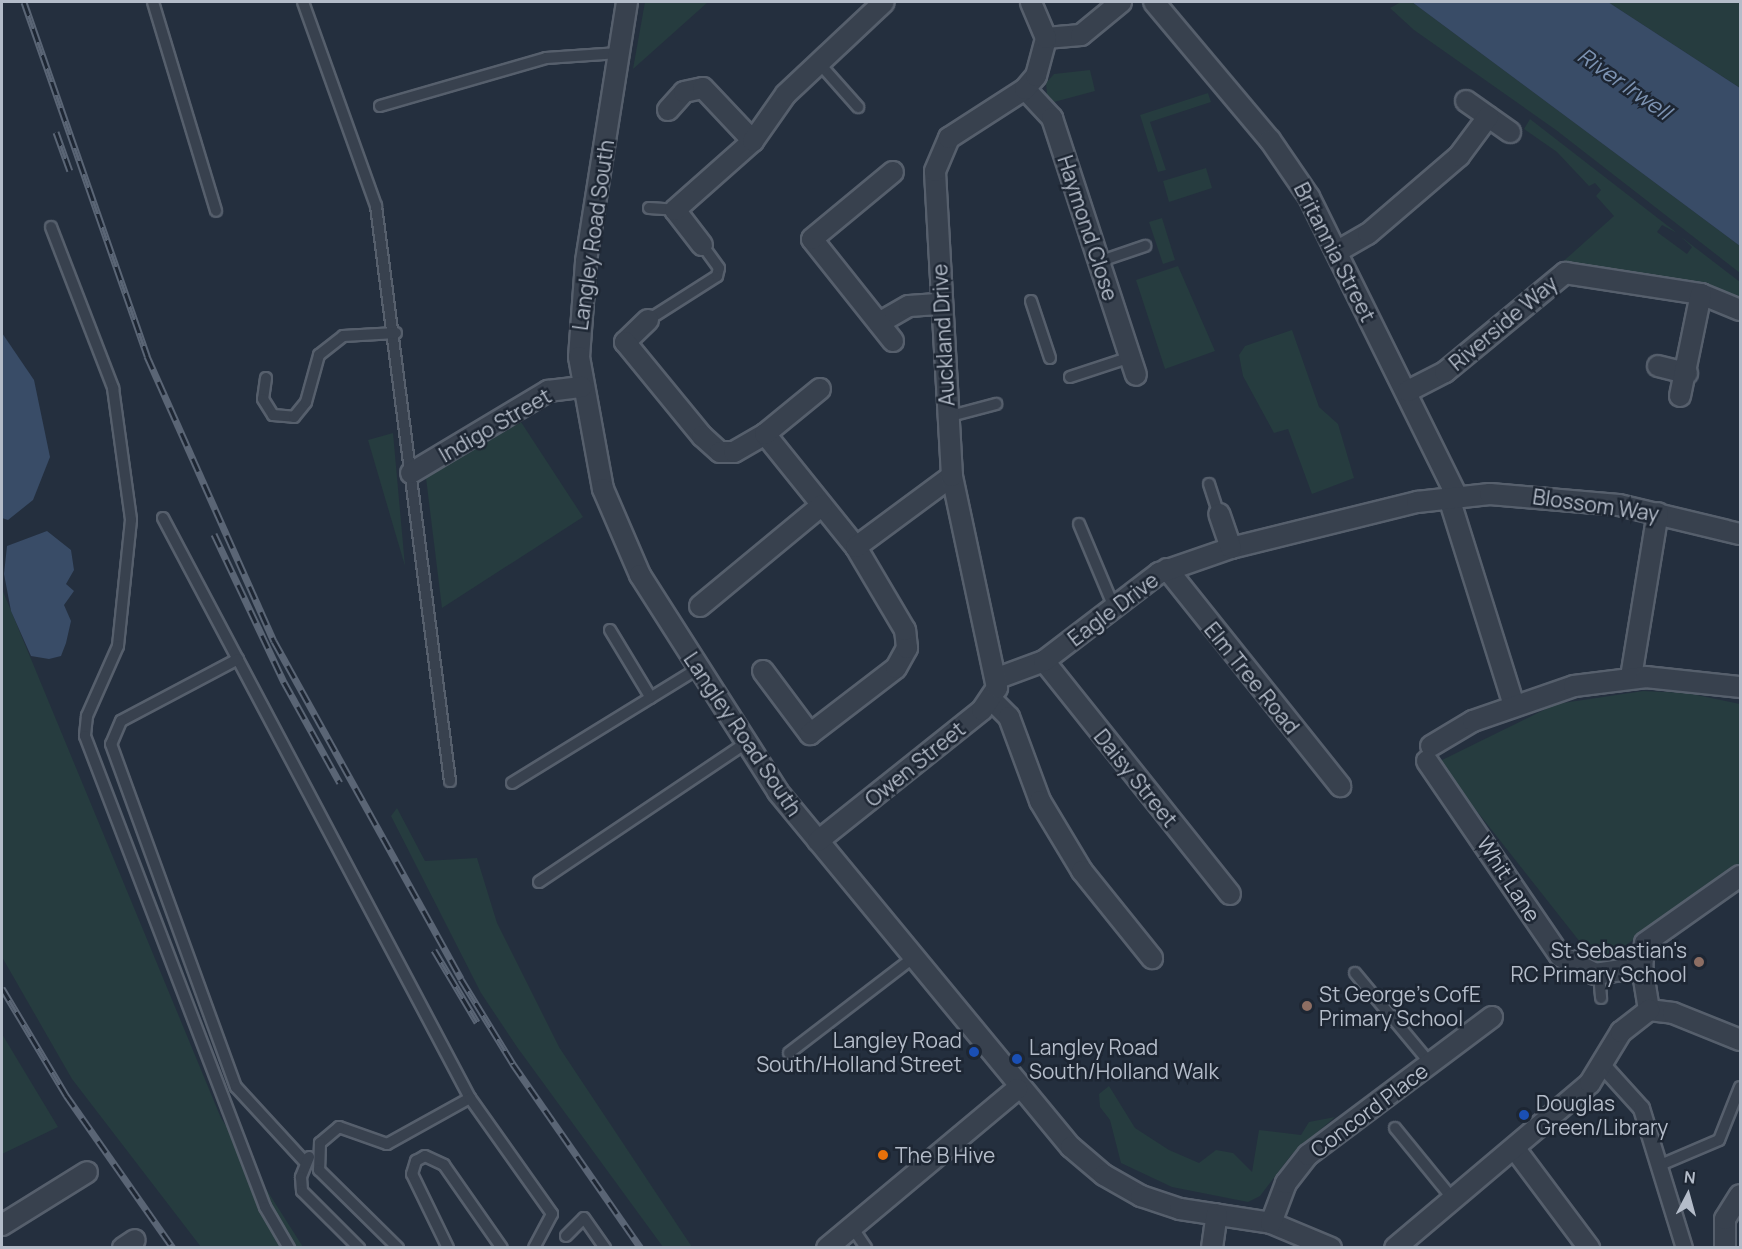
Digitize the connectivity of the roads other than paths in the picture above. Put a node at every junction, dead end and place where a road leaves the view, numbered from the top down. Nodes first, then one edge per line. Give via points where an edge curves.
1 (153, 2) edge
2 (303, 2) edge
3 (627, 2) edge
4 (884, 2) edge
5 (1031, 2) edge
6 (1121, 2) edge
7 (1154, 2) edge
8 (1046, 38) junction
9 (619, 53) junction
10 (819, 63) junction
11 (1025, 89) junction
12 (1466, 101) dead end
13 (380, 106) dead end
14 (858, 107) dead end
15 (668, 110) dead end
16 (1488, 117) junction
17 (1510, 132) dead end
18 (753, 141) junction
19 (893, 172) dead end
20 (649, 208) dead end
21 (675, 210) junction
22 (216, 211) dead end
23 (51, 227) dead end
24 (702, 245) joint
25 (1145, 246) dead end
26 (1338, 251) junction
27 (1098, 262) junction
28 (1701, 294) junction
29 (1031, 301) dead end
30 (941, 303) junction
31 (1740, 310) edge
32 (648, 320) joint
33 (879, 323) junction
34 (396, 333) junction
35 (893, 341) dead end
36 (1050, 358) dead end
37 (1134, 366) joint
38 (1658, 366) dead end
39 (1687, 373) junction
40 (1070, 377) dead end
41 (266, 378) dead end
42 (582, 387) junction
43 (820, 389) dead end
44 (1408, 391) junction
45 (1680, 396) dead end
46 (996, 404) dead end
47 (947, 417) junction
48 (765, 434) junction
49 (411, 473) junction
50 (952, 476) junction
51 (1209, 483) dead end
52 (1453, 497) junction
53 (822, 505) junction
54 (1658, 513) junction
55 (1219, 514) joint
56 (163, 518) dead end
57 (1079, 524) dead end
58 (1740, 534) edge
59 (856, 548) junction
60 (1231, 548) junction
61 (1167, 568) junction
62 (1113, 605) junction
63 (700, 606) dead end
64 (610, 630) dead end
65 (238, 659) junction
66 (1044, 661) junction
67 (697, 669) junction
68 (763, 671) dead end
69 (1630, 677) junction
70 (998, 678) junction
71 (1740, 687) edge
72 (651, 698) junction
73 (992, 699) junction
74 (1514, 706) junction
75 (744, 744) junction
76 (450, 781) dead end
77 (512, 783) dead end
78 (1340, 786) dead end
79 (818, 841) junction
80 (1740, 876) edge
81 (539, 882) dead end
82 (1230, 894) dead end
83 (914, 957) junction
84 (1152, 958) dead end
85 (1641, 967) junction
86 (1355, 973) dead end
87 (1599, 974) junction
88 (1601, 998) dead end
89 (1649, 1010) junction
90 (1492, 1017) dead end
91 (1740, 1040) edge
92 (789, 1053) dead end
93 (1430, 1063) junction
94 (1604, 1067) junction
95 (1740, 1087) edge
96 (1017, 1089) junction
97 (470, 1098) junction
98 (1729, 1118) junction
99 (1740, 1123) edge
100 (1395, 1128) dead end
101 (320, 1143) junction
102 (1515, 1149) junction
103 (305, 1162) junction
104 (1658, 1166) junction
105 (87, 1172) dead end
106 (1740, 1195) edge
107 (1453, 1199) junction
108 (1217, 1214) junction
109 (1270, 1223) junction
110 (2, 1225) edge
111 (852, 1227) junction
112 (566, 1236) dead end
113 (289, 1248) edge
114 (359, 1248) edge
115 (398, 1248) edge
116 (448, 1248) edge
117 (502, 1248) edge
118 (534, 1248) edge
119 (605, 1248) edge
120 (827, 1248) edge
121 (866, 1248) edge
122 (1212, 1248) edge
123 (1331, 1248) edge
124 (1395, 1248) edge
125 (1589, 1248) edge
126 (1684, 1248) edge
127 (1725, 1248) edge

1 - 22 lane
2 - 34 lane via 376,206
3 - 9 street, Langley Road South
4 - 10 street
5 - 8 street
6 - 8 street via 1081,35
7 - 26 street, Britannia Street via 1283,156
8 - 11 street, Auckland Drive via 1042,62
9 - 13 lane via 546,58
9 - 42 street, Langley Road South via 582,295
10 - 14 lane
10 - 18 street via 786,94
11 - 27 street, Haymond Close via 1052,118
11 - 30 street, Auckland Drive via 955,132 939,153 935,171
12 - 16 street
15 - 18 street via 684,92 703,88
16 - 17 street
16 - 26 street via 1459,156 1368,234
18 - 21 street
19 - 33 street via 813,239
20 - 21 lane
21 - 24 street
23 - 113 lane via 113,388 131,520 118,645 87,716 85,736 265,1207
24 - 32 lane via 719,268 717,276
25 - 27 lane
26 - 44 street, Britannia Street via 1343,272
27 - 37 street, Haymond Close
28 - 31 street, Riverside Way
28 - 39 street
28 - 44 street, Riverside Way via 1560,274 1445,372
29 - 36 lane
30 - 33 street via 909,306
30 - 47 street, Auckland Drive
32 - 48 street via 625,342 713,448 741,451
33 - 35 street
34 - 41 lane via 343,336 319,355 306,402 294,417 273,415 262,399
34 - 49 lane
37 - 40 lane
38 - 39 street
39 - 45 street
42 - 49 street, Indigo Street via 548,391
42 - 67 street, Langley Road South via 594,459 613,519 640,575
43 - 48 street
44 - 52 street, Britannia Street
46 - 47 lane
47 - 50 street, Auckland Drive
48 - 53 street
49 - 76 lane
50 - 59 street
50 - 70 street, Auckland Drive
51 - 55 lane
52 - 54 street, Blossom Way via 1556,497
52 - 60 street, Eagle Drive
52 - 74 street, Britannia Street
53 - 59 street
53 - 63 street
54 - 58 street, Blossom Way
54 - 69 street
55 - 60 street
56 - 65 lane
57 - 62 lane
59 - 68 street via 905,630 907,648 896,668 810,734
60 - 61 street, Eagle Drive
61 - 62 street, Eagle Drive
61 - 78 street, Elm Tree Road
62 - 66 street, Eagle Drive
64 - 72 lane
65 - 97 lane
65 - 103 lane via 121,721 111,744 236,1087
66 - 70 street, Eagle Drive
66 - 82 street, Daisy Street
67 - 72 lane
67 - 75 street, Langley Road South
69 - 71 street
69 - 74 street via 1574,686
70 - 73 street
72 - 77 lane
73 - 79 street, Owen Street
73 - 84 street via 1009,717 1040,801 1082,871
74 - 87 street, Whit Lane via 1429,754 1560,956 1573,967
75 - 79 street, Langley Road South
75 - 81 lane
79 - 83 street, Langley Road South
80 - 85 street via 1645,943
83 - 92 lane
83 - 96 street, Langley Road South
85 - 87 street, Whit Lane
85 - 89 street
86 - 93 lane
87 - 88 lane
89 - 91 street via 1673,1013
89 - 94 street via 1621,1032
90 - 93 street, Concord Place
93 - 109 street, Concord Place via 1308,1155 1286,1183
94 - 102 street
94 - 104 street via 1641,1108
95 - 98 lane
96 - 108 street, Langley Road South via 1071,1147 1113,1181 1160,1203
96 - 111 street
97 - 101 lane via 387,1144 339,1127
97 - 118 lane via 552,1214
98 - 99 lane
98 - 104 lane via 1719,1140
100 - 107 lane
101 - 103 lane
101 - 115 lane via 319,1170
102 - 107 street
102 - 125 street
103 - 114 lane via 302,1191
104 - 126 street
105 - 110 street
106 - 127 street via 1725,1219
107 - 124 street
108 - 109 street, Langley Road South
108 - 122 street
109 - 123 street, Langley Road South
111 - 120 street
111 - 121 lane
112 - 119 lane via 584,1218
116 - 117 lane via 412,1174 416,1161 425,1156 444,1165

